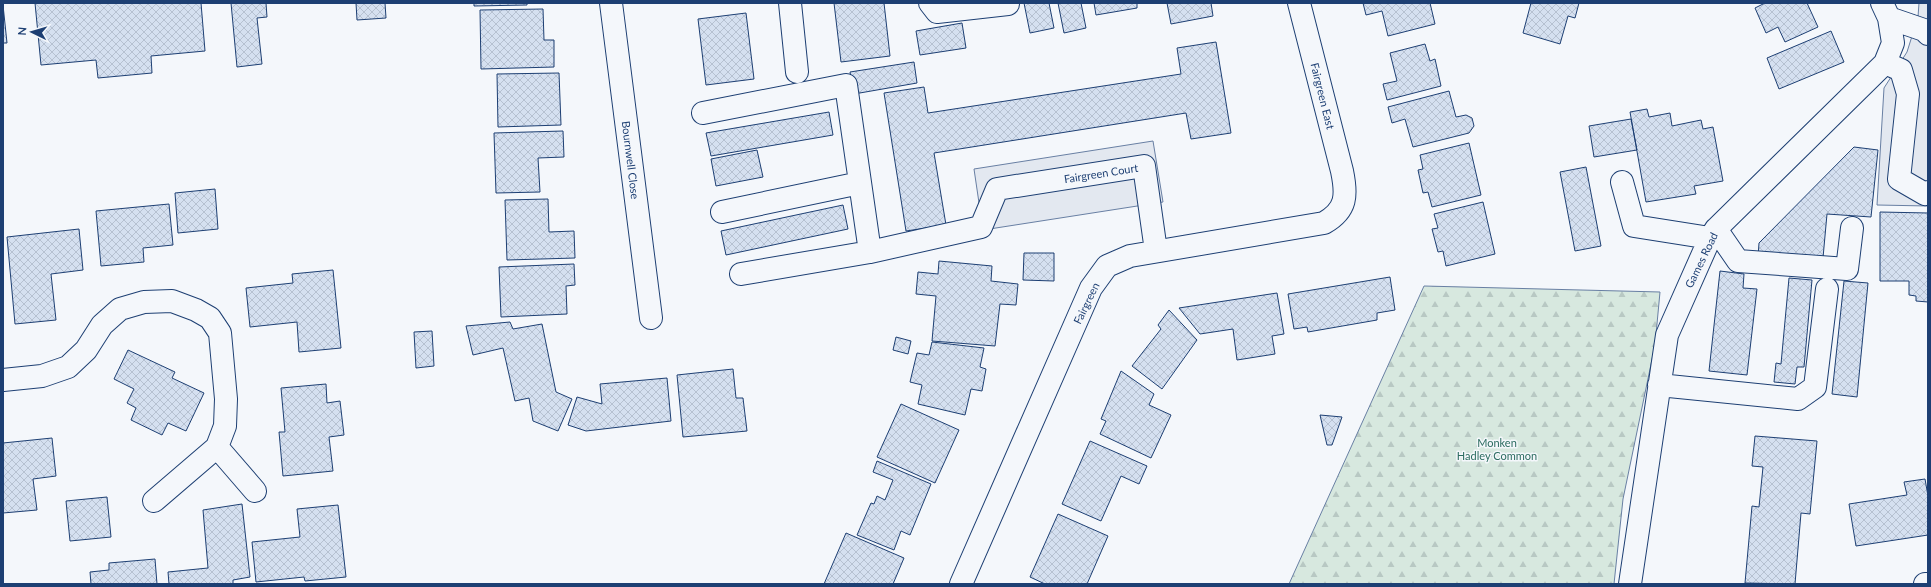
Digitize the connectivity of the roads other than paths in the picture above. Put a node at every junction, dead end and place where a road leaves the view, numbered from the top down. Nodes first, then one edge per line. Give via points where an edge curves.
1 (611, 3) edge
2 (790, 3) edge
3 (930, 3) edge
4 (1300, 3) edge
5 (1008, 4) edge
6 (1886, 11) edge
7 (1928, 34) edge
8 (1885, 63) junction
9 (798, 72) dead end
10 (703, 113) dead end
11 (1622, 182) dead end
12 (860, 183) junction
13 (1346, 189) joint
14 (1928, 192) edge
15 (722, 212) dead end
16 (1852, 228) dead end
17 (1713, 233) junction
18 (1156, 251) junction
19 (870, 252) junction
20 (741, 274) dead end
21 (1827, 289) dead end
22 (651, 318) dead end
23 (3, 380) edge
24 (1659, 386) junction
25 (217, 447) junction
26 (255, 490) dead end
27 (154, 501) dead end
28 (961, 584) edge
29 (1630, 584) edge

1 - 22 street, Bournwell Close
2 - 9 street
3 - 5 street via 937,12
4 - 13 street, Fairgreen East
6 - 7 street
6 - 8 street, Games Road via 1893,43
8 - 14 street via 1901,70 1908,94 1899,179 1925,194
8 - 17 street, Games Road
10 - 12 street via 846,85
11 - 17 street via 1634,226
12 - 15 street
12 - 19 street
13 - 18 street, Fairgreen via 1342,206 1336,216 1324,223
16 - 17 street via 1847,269 1738,261
17 - 24 street, Games Road via 1667,335
18 - 19 street, Fairgreen Court via 1144,166 997,189 981,227
18 - 28 street, Fairgreen via 1130,256 1107,266 1091,288
19 - 20 street
21 - 24 street via 1814,387 1798,398
23 - 25 street via 42,376 68,367 86,350 102,325 120,309 144,302 172,301 210,318 220,332 226,399 225,426
24 - 29 street, Games Road
25 - 26 street
25 - 27 street

